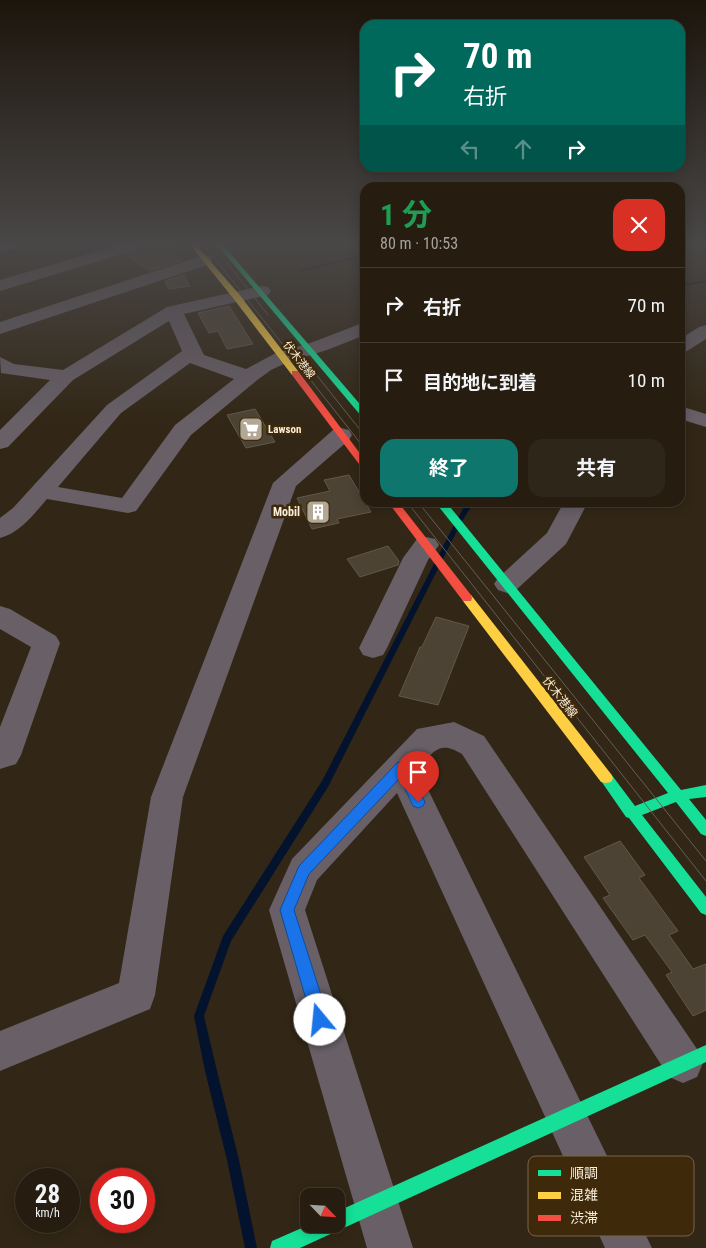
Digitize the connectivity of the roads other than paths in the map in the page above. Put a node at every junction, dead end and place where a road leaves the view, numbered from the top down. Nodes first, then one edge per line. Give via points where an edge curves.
1 (63, 304) edge
2 (201, 304) edge
3 (242, 304) edge
4 (273, 304) edge
5 (173, 311) junction
6 (0, 328) edge
7 (360, 330) edge
8 (706, 331) edge
9 (685, 344) edge
10 (308, 349) junction
11 (193, 352) junction
12 (281, 358) junction
13 (0, 363) edge
14 (66, 376) junction
15 (248, 378) junction
16 (360, 409) edge
17 (685, 414) edge
18 (706, 421) edge
19 (4, 432) edge
20 (341, 435) junction
21 (360, 460) edge
22 (41, 491) junction
23 (398, 507) edge
24 (444, 507) edge
25 (573, 507) edge
26 (0, 530) edge
27 (426, 545) junction
28 (507, 584) junction
29 (0, 616) edge
30 (373, 648) dead end
31 (0, 756) edge
32 (401, 767) junction
33 (706, 791) edge
34 (677, 796) junction
35 (631, 813) junction
36 (706, 830) edge
37 (706, 908) edge
38 (0, 1050) edge
39 (694, 1058) edge
40 (567, 1116) junction
41 (586, 1156) edge
42 (376, 1204) junction
43 (345, 1218) edge
44 (312, 1233) edge
45 (623, 1236) edge
46 (279, 1248) edge
47 (390, 1248) edge
48 (629, 1248) edge

1 - 6 street
2 - 5 street
3 - 12 main road, 伏木港線
4 - 10 main road, 伏木港線
5 - 11 street
5 - 14 street
7 - 10 street
8 - 9 street
10 - 12 street
10 - 16 main road, 伏木港線
11 - 15 street via 196,359
11 - 22 street via 114,410
12 - 15 street
12 - 20 main road, 伏木港線
13 - 14 street via 8,369
14 - 19 street
15 - 22 street via 183,430 128,506
17 - 18 street
20 - 21 main road, 伏木港線
20 - 38 street via 286,483 168,797 136,995
22 - 26 street via 22,513
23 - 27 main road, 伏木港線
24 - 28 main road
25 - 28 street via 557,538
27 - 30 street via 416,558
27 - 35 main road, 伏木港線
28 - 34 main road
29 - 31 street via 46,643 5,755
32 - 39 street via 428,738 454,734 472,745
32 - 40 street
32 - 42 street via 304,870 287,910
33 - 34 main road
34 - 35 main road
34 - 36 main road
35 - 37 main road, 伏木港線
39 - 40 main road
40 - 41 street
40 - 42 main road
42 - 43 main road
42 - 47 street
44 - 46 main road
45 - 48 street

